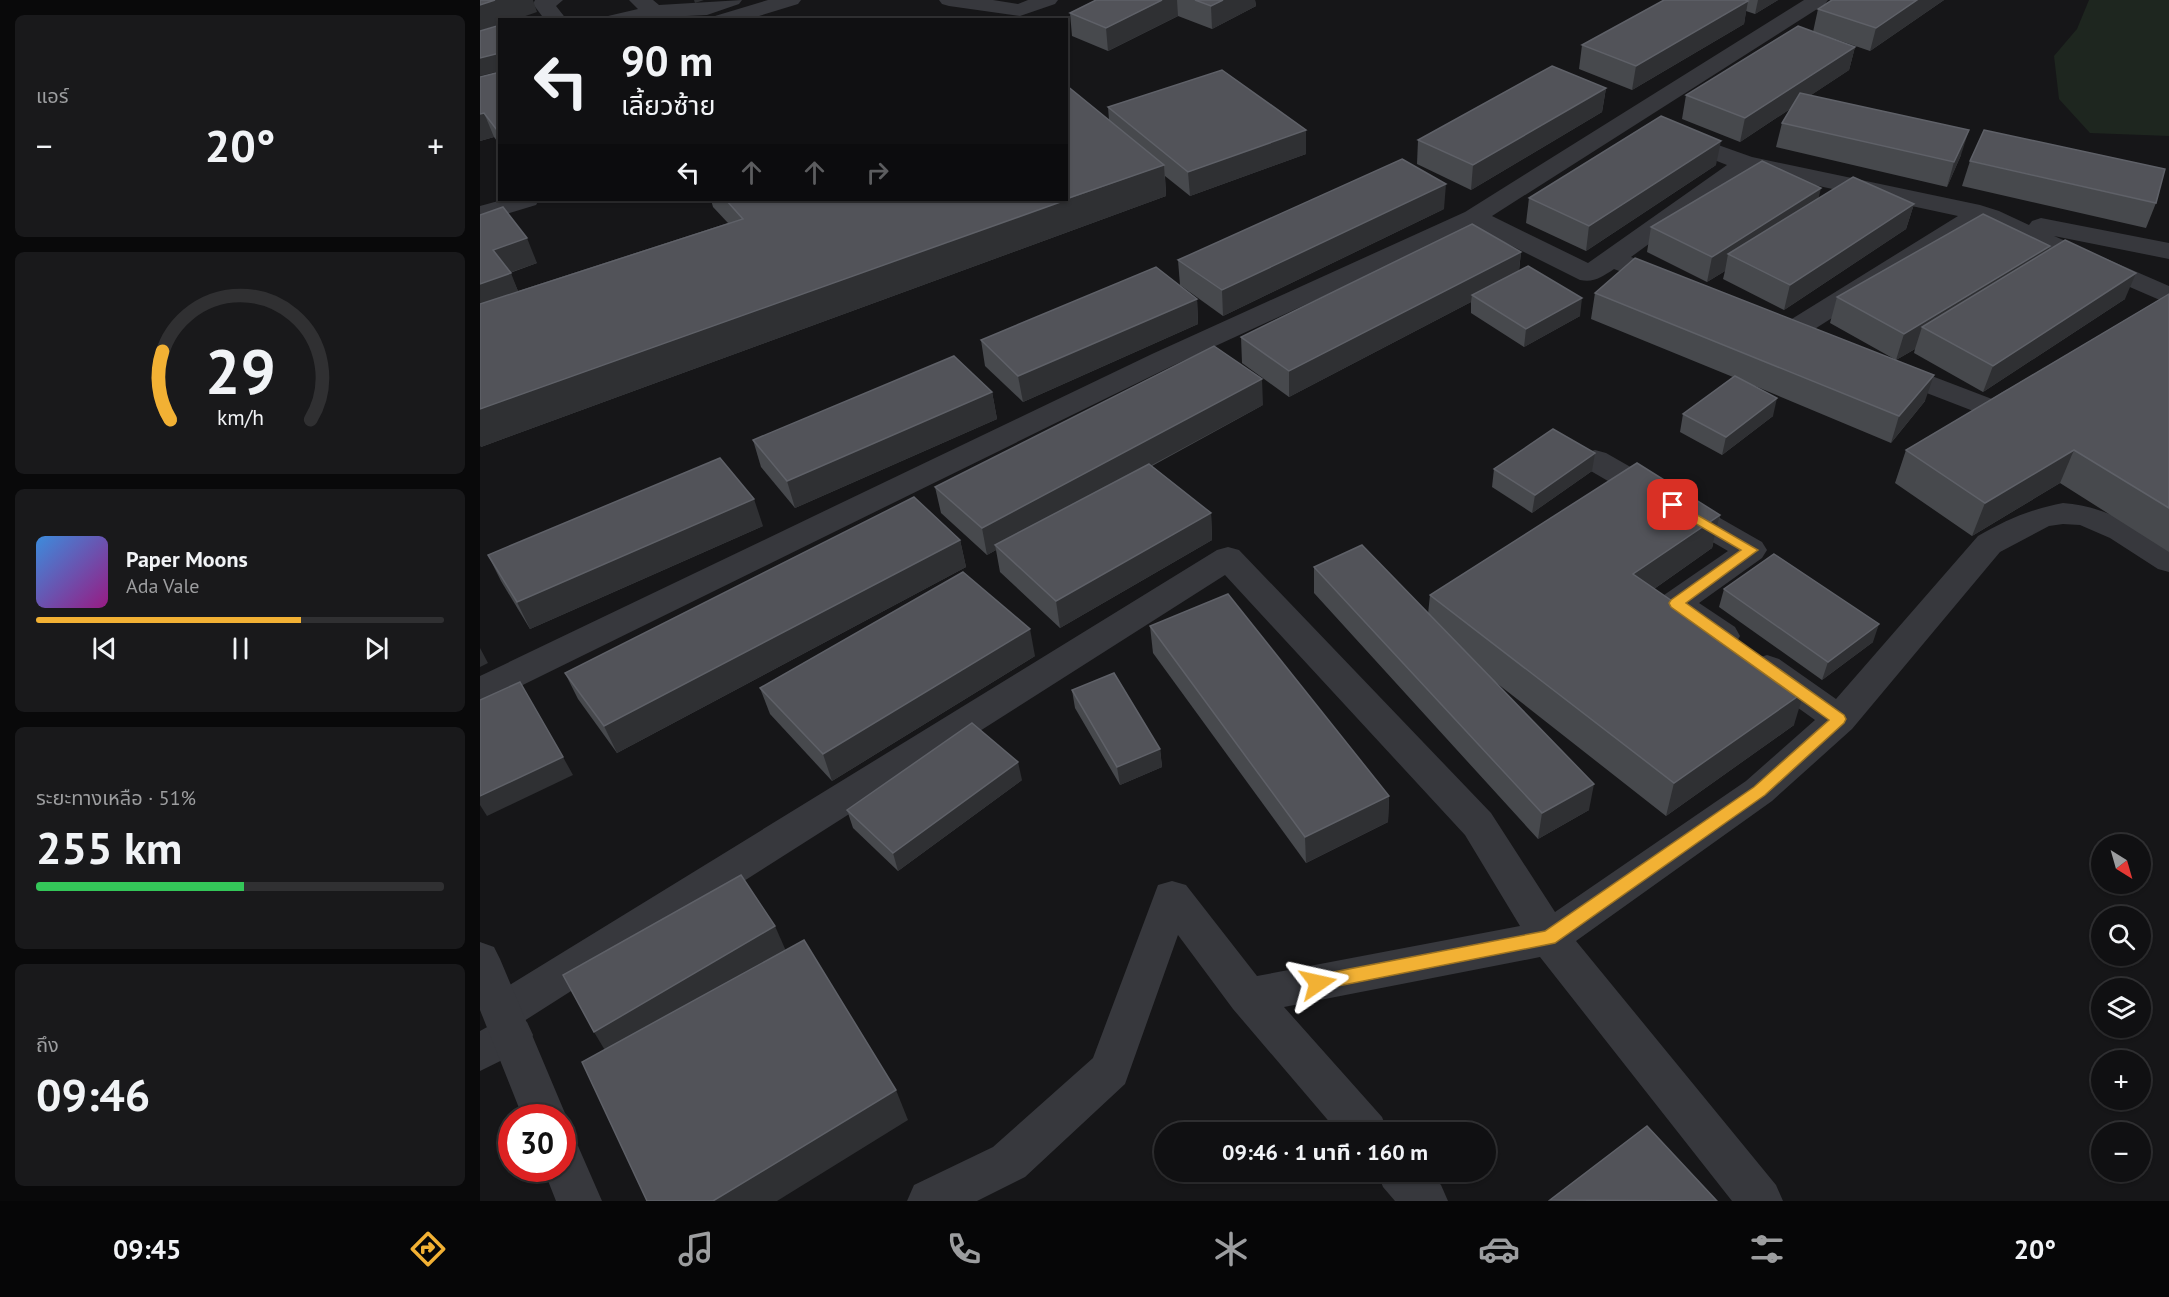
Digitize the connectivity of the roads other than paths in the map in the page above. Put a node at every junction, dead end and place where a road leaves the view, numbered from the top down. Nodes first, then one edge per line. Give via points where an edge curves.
1 (553, 0) edge
2 (732, 0) edge
3 (792, 0) edge
4 (949, 0) edge
5 (1048, 0) edge
6 (1818, 0) edge
7 (647, 6) edge
8 (555, 18) edge
9 (620, 18) edge
10 (729, 18) edge
11 (1630, 120) junction
12 (1744, 163) junction
13 (524, 201) edge
14 (1980, 213) junction
15 (480, 214) edge
16 (1474, 217) junction
17 (2169, 251) edge
18 (1612, 259) junction
19 (1696, 293) edge
20 (2162, 302) edge
21 (1824, 343) edge
22 (1866, 360) edge
23 (2043, 379) edge
24 (1595, 460) edge
25 (2169, 561) edge
26 (480, 691) edge
27 (1839, 719) junction
28 (1549, 938) junction
29 (480, 959) edge
30 (1248, 996) junction
31 (500, 1034) edge
32 (538, 1104) edge
33 (1357, 1122) edge
34 (571, 1182) edge
35 (1408, 1182) edge
36 (579, 1201) edge
37 (930, 1201) edge
38 (1425, 1201) edge
39 (1760, 1201) edge

1 - 8 street via 543,4
2 - 7 street via 707,9
3 - 10 street
4 - 5 street via 1020,10
6 - 11 street
7 - 9 street
11 - 12 street
11 - 16 street
12 - 14 street
12 - 18 street
13 - 15 street
14 - 17 street
14 - 20 street
14 - 21 street via 1781,326
16 - 18 street via 1590,274
16 - 26 street via 1162,360
18 - 19 street
22 - 23 street via 1994,410
24 - 27 street via 1751,550 1676,603
25 - 27 street via 2097,517 2078,513 2041,516 2015,527 1989,544
27 - 28 street via 1759,791
28 - 30 street
28 - 31 street via 1478,824 1228,558
28 - 39 street
29 - 31 street
30 - 33 street
30 - 37 street via 1172,897 1110,1070 1009,1161
31 - 32 street
34 - 36 street
35 - 38 street

